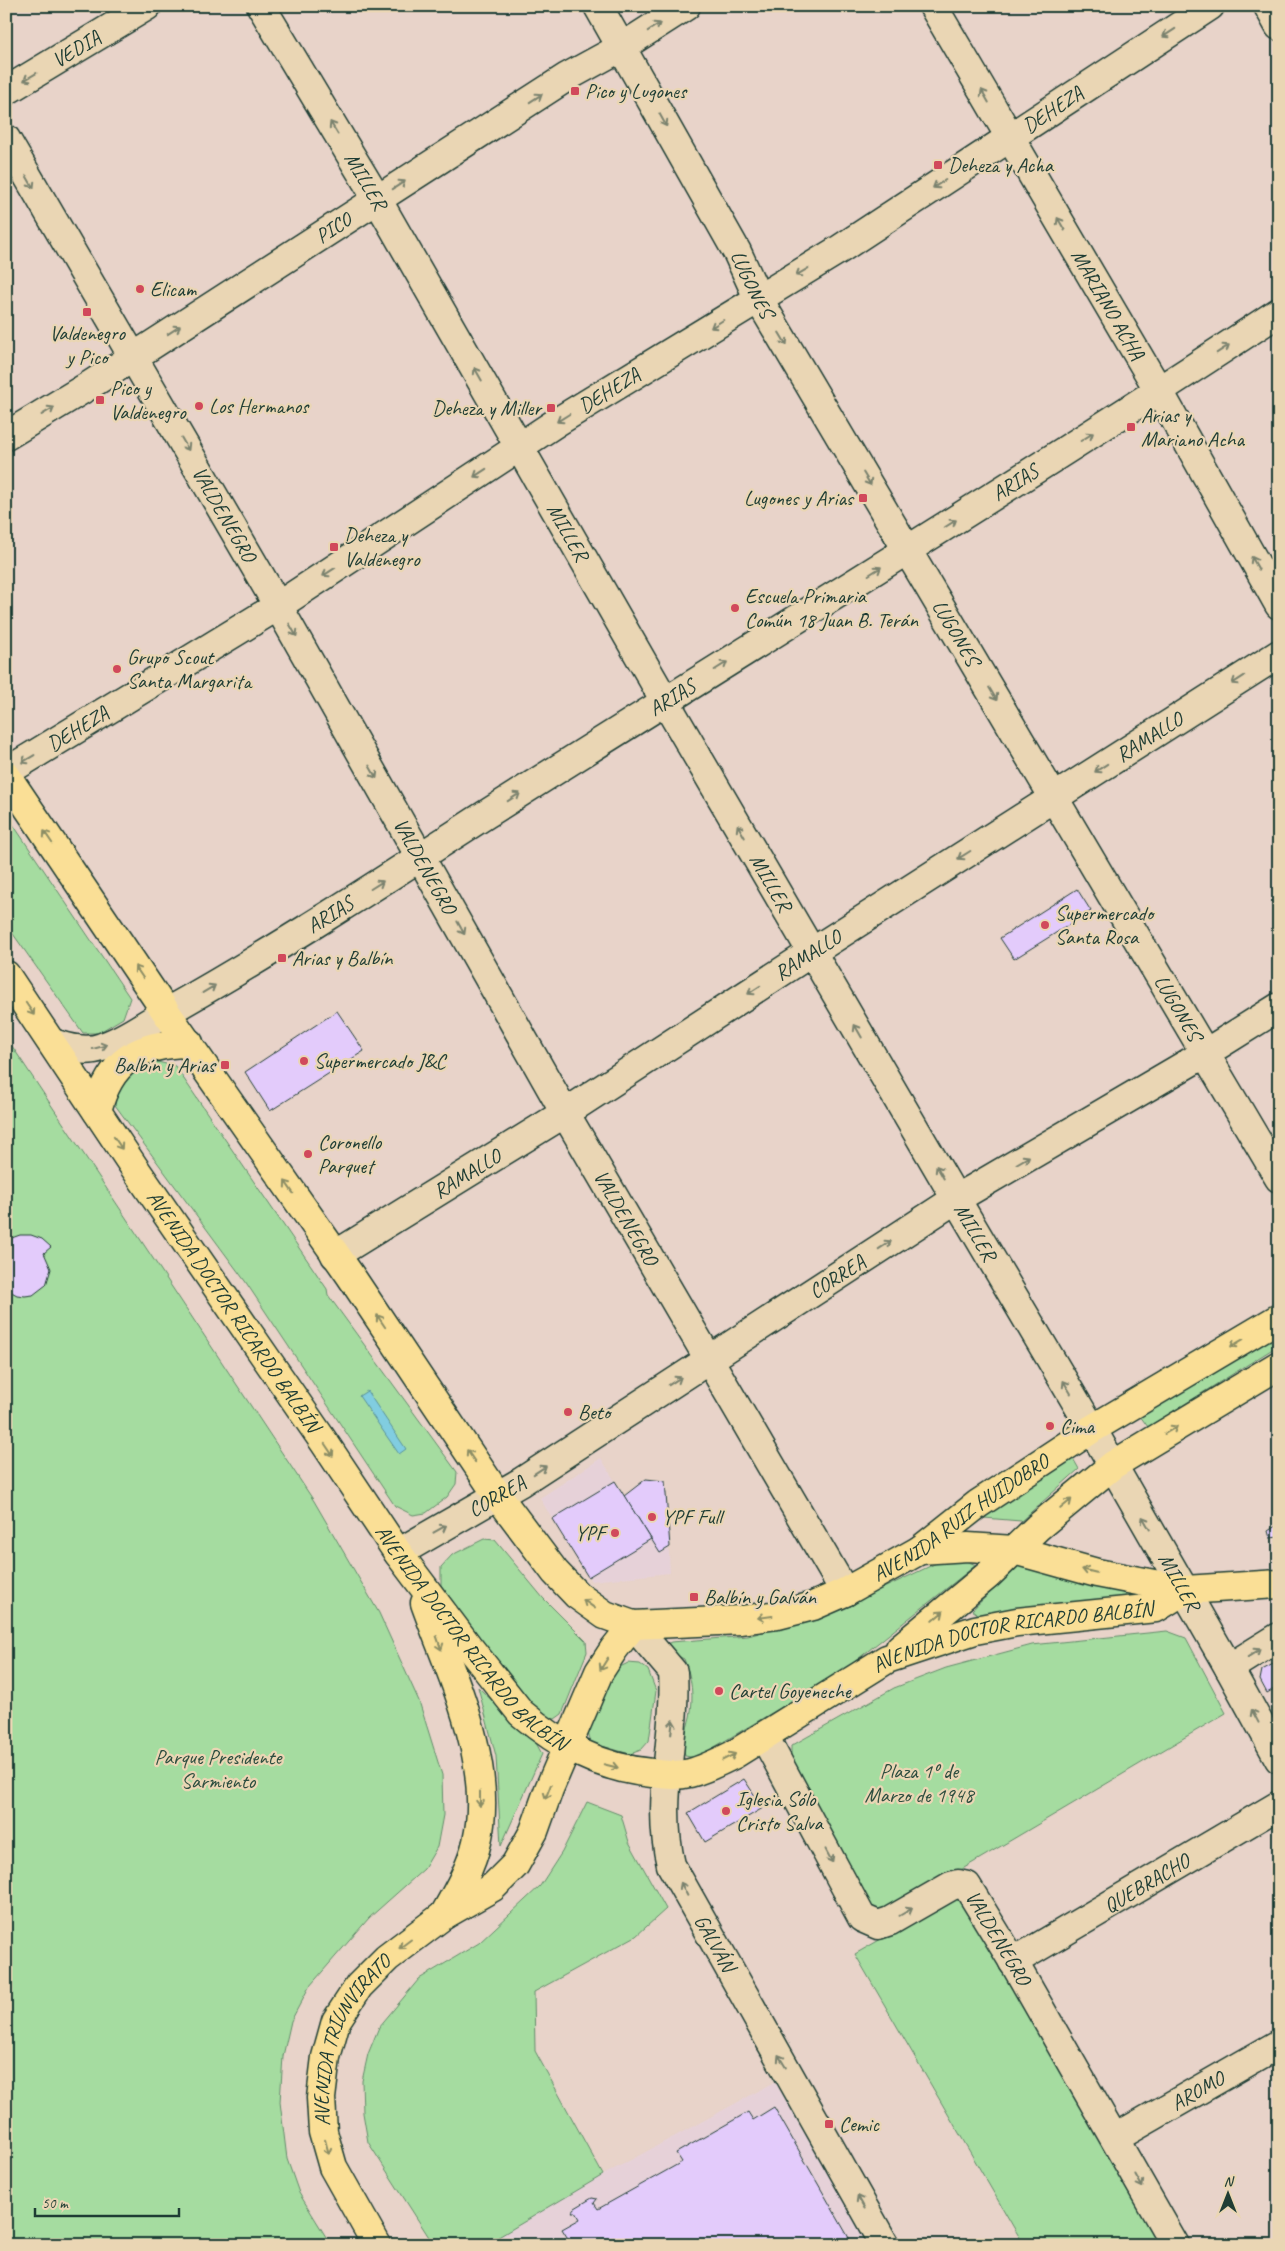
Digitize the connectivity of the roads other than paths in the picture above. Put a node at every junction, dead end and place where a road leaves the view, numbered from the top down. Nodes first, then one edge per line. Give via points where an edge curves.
1 (147, 6) edge
2 (261, 6) edge
3 (598, 6) edge
4 (686, 6) edge
5 (933, 6) edge
6 (1210, 6) edge
7 (1268, 6) edge
8 (1279, 26) edge
9 (622, 47) junction
10 (6, 91) edge
11 (1009, 138) junction
12 (6, 139) edge
13 (377, 199) junction
14 (758, 298) junction
15 (1279, 312) edge
16 (134, 357) junction
17 (1159, 391) junction
18 (6, 436) edge
19 (520, 446) junction
20 (909, 550) junction
21 (1279, 605) edge
22 (278, 606) junction
23 (1279, 654) edge
24 (665, 700) junction
25 (6, 773) edge
26 (1054, 798) junction
27 (421, 856) junction
28 (812, 952) junction
29 (6, 975) edge
30 (1279, 1007) edge
31 (166, 1012) junction
32 (53, 1044) junction
33 (189, 1044) junction
34 (1204, 1054) junction
35 (97, 1111) junction
36 (565, 1113) junction
37 (1279, 1178) edge
38 (956, 1199) junction
39 (335, 1255) junction
40 (1279, 1318) edge
41 (710, 1358) junction
42 (1279, 1365) edge
43 (1092, 1429) junction
44 (1113, 1465) junction
45 (498, 1496) junction
46 (920, 1550) junction
47 (1014, 1550) junction
48 (398, 1553) junction
49 (417, 1580) junction
50 (1279, 1584) edge
51 (1185, 1590) junction
52 (845, 1592) junction
53 (633, 1624) junction
54 (1279, 1637) edge
55 (888, 1659) junction
56 (1229, 1668) junction
57 (764, 1736) junction
58 (566, 1747) junction
59 (1279, 1758) edge
60 (666, 1775) junction
61 (1279, 1805) edge
62 (444, 1915) junction
63 (1013, 1962) junction
64 (1279, 2044) edge
65 (1115, 2138) junction
66 (377, 2245) edge
67 (885, 2245) edge
68 (1175, 2245) edge

1 -> 10 street, VEDIA
13 -> 2 street, MILLER
3 - 9 street, LUGONES
9 -> 4 street, PICO
11 -> 5 street, MARIANO ACHA
6 -> 11 street, DEHEZA
7 - 8 street
13 -> 9 street, PICO via 568,77
9 -> 14 street, LUGONES via 737,252
11 -> 14 street, DEHEZA via 840,249
17 -> 11 street, MARIANO ACHA
12 -> 16 street, VALDENEGRO
16 -> 13 street, PICO
19 -> 13 street, MILLER
14 -> 19 street, DEHEZA
14 -> 20 street, LUGONES
17 -> 15 street, ARIAS
18 -> 16 street, PICO
16 -> 22 street, VALDENEGRO
20 -> 17 street, ARIAS
21 -> 17 street, MARIANO ACHA
19 -> 22 street, DEHEZA
19 - 24 street, MILLER
24 -> 20 street, ARIAS
20 -> 26 street, LUGONES
22 -> 25 street, DEHEZA
22 -> 27 street, VALDENEGRO
23 -> 26 street, RAMALLO
27 -> 24 street, ARIAS
28 -> 24 street, MILLER
31 -> 25 main road
26 -> 28 street, RAMALLO
26 - 34 street, LUGONES
31 -> 27 street, ARIAS via 196,997
27 -> 36 street, VALDENEGRO
28 -> 36 street, RAMALLO
38 -> 28 street, MILLER
29 -> 32 main road, AVENIDA DOCTOR RICARDO BALBÍN
30 - 34 street, CORREA
32 -> 31 street, ARIAS via 78,1050 100,1049
31 - 33 main road
32 - 35 main road, AVENIDA DOCTOR RICARDO BALBÍN
33 - 35 main road via 148,1048 129,1058 113,1072 102,1090
39 -> 33 main road
34 - 37 street, LUGONES
38 -> 34 street, CORREA
35 -> 48 main road, AVENIDA DOCTOR RICARDO BALBÍN
36 - 39 street, RAMALLO
36 - 41 street, VALDENEGRO
41 -> 38 street, CORREA
43 -> 38 street, MILLER
45 -> 39 main road
40 -> 43 main road, AVENIDA RUIZ HUIDOBRO
45 -> 41 street, CORREA
41 - 52 street, VALDENEGRO
44 -> 42 main road
43 - 44 street, MILLER
43 - 46 main road, AVENIDA RUIZ HUIDOBRO via 978,1504
47 -> 44 main road
51 -> 44 street, MILLER
48 -> 45 street, CORREA
53 -> 45 main road via 605,1615 577,1595 536,1548
46 - 47 main road, AVENIDA DOCTOR RICARDO BALBÍN via 968,1547
46 - 52 main road, AVENIDA RUIZ HUIDOBRO
51 -> 47 main road, AVENIDA DOCTOR RICARDO BALBÍN via 1097,1573
55 -> 47 main road
48 - 49 main road, AVENIDA DOCTOR RICARDO BALBÍN
49 - 58 main road, AVENIDA DOCTOR RICARDO BALBÍN via 522,1713
49 -> 62 main road, AVENIDA TRIUNVIRATO via 476,1749 480,1785 477,1841 470,1865
50 - 51 main road, AVENIDA DOCTOR RICARDO BALBÍN
51 - 55 main road, AVENIDA DOCTOR RICARDO BALBÍN via 1156,1608 1017,1622 976,1630
51 - 56 street, MILLER
52 -> 53 main road via 813,1606 778,1615 741,1620
53 -> 58 main road, AVENIDA TRIUNVIRATO via 599,1672
60 -> 53 street, GALVÁN via 673,1716 673,1672
56 -> 54 street
55 - 57 main road, AVENIDA DOCTOR RICARDO BALBÍN
59 -> 56 street, MILLER
60 -> 57 main road, AVENIDA DOCTOR RICARDO BALBÍN via 688,1774 707,1768
57 -> 63 street, VALDENEGRO via 862,1918 878,1925 951,1886 966,1886
58 -> 60 main road, AVENIDA DOCTOR RICARDO BALBÍN via 604,1764 634,1772
58 -> 62 main road, AVENIDA TRIUNVIRATO via 534,1831 515,1864 494,1887
67 -> 60 street, GALVÁN via 671,1864 664,1818
61 - 63 street, QUEBRACHO
62 -> 66 main road, AVENIDA TRIUNVIRATO via 387,1958 359,1986 336,2022 326,2057 321,2098 323,2132 333,2168
63 - 65 street, VALDENEGRO
64 - 65 street, AROMO
65 -> 68 street, VALDENEGRO

